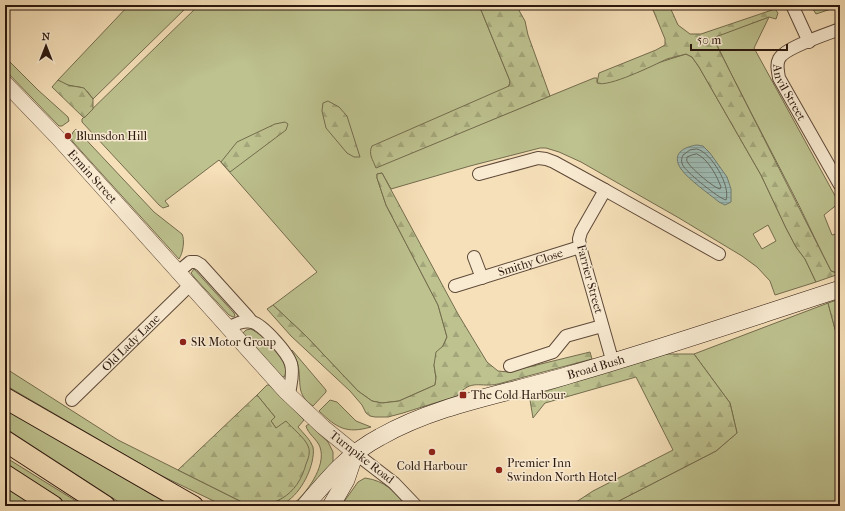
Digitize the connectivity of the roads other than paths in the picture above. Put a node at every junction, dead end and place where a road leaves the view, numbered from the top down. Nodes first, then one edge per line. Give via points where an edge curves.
1 (792, 5) edge
2 (840, 29) edge
3 (809, 42) junction
4 (5, 83) edge
5 (479, 174) dead end
6 (840, 185) edge
7 (605, 190) junction
8 (580, 247) junction
9 (720, 254) dead end
10 (474, 258) dead end
11 (178, 272) junction
12 (482, 278) junction
13 (190, 285) junction
14 (454, 286) dead end
15 (840, 289) edge
16 (252, 322) junction
17 (602, 326) junction
18 (228, 328) junction
19 (612, 362) junction
20 (510, 366) dead end
21 (289, 395) junction
22 (5, 398) edge
23 (72, 400) dead end
24 (323, 427) joint
25 (5, 441) edge
26 (355, 453) junction
27 (5, 475) edge
28 (53, 506) edge
29 (105, 506) edge
30 (193, 506) edge
31 (305, 506) edge
32 (331, 506) edge
33 (416, 506) edge

1 - 3 street
2 - 3 street, Anvil Street
3 - 6 street, Anvil Street via 789,49 779,58 779,78
4 - 11 street, Ermin Street
5 - 7 street via 538,158 546,159
7 - 8 street, Farrier Street via 581,232
7 - 9 street
8 - 12 street, Smithy Close
8 - 17 street, Farrier Street
10 - 12 street
11 - 13 street, Ermin Street
11 - 16 street via 188,262 201,265
12 - 14 street, Smithy Close
13 - 18 street, Ermin Street
13 - 23 street, Old Lady Lane
15 - 19 main road, Broad Bush
16 - 18 street via 240,322
16 - 21 street via 267,333 289,359 292,369
17 - 19 street, Farrier Street
17 - 20 street, Farrier Street via 566,336 553,352
18 - 21 street, Ermin Street
19 - 26 main road, Broad Bush via 442,410 380,436
21 - 24 street, Ermin Street
22 - 30 highway
24 - 26 street, Turnpike Road
25 - 29 highway
26 - 31 main road, Broad Bush via 338,468
26 - 32 main road via 346,480
26 - 33 street, Turnpike Road via 394,483
27 - 28 highway

